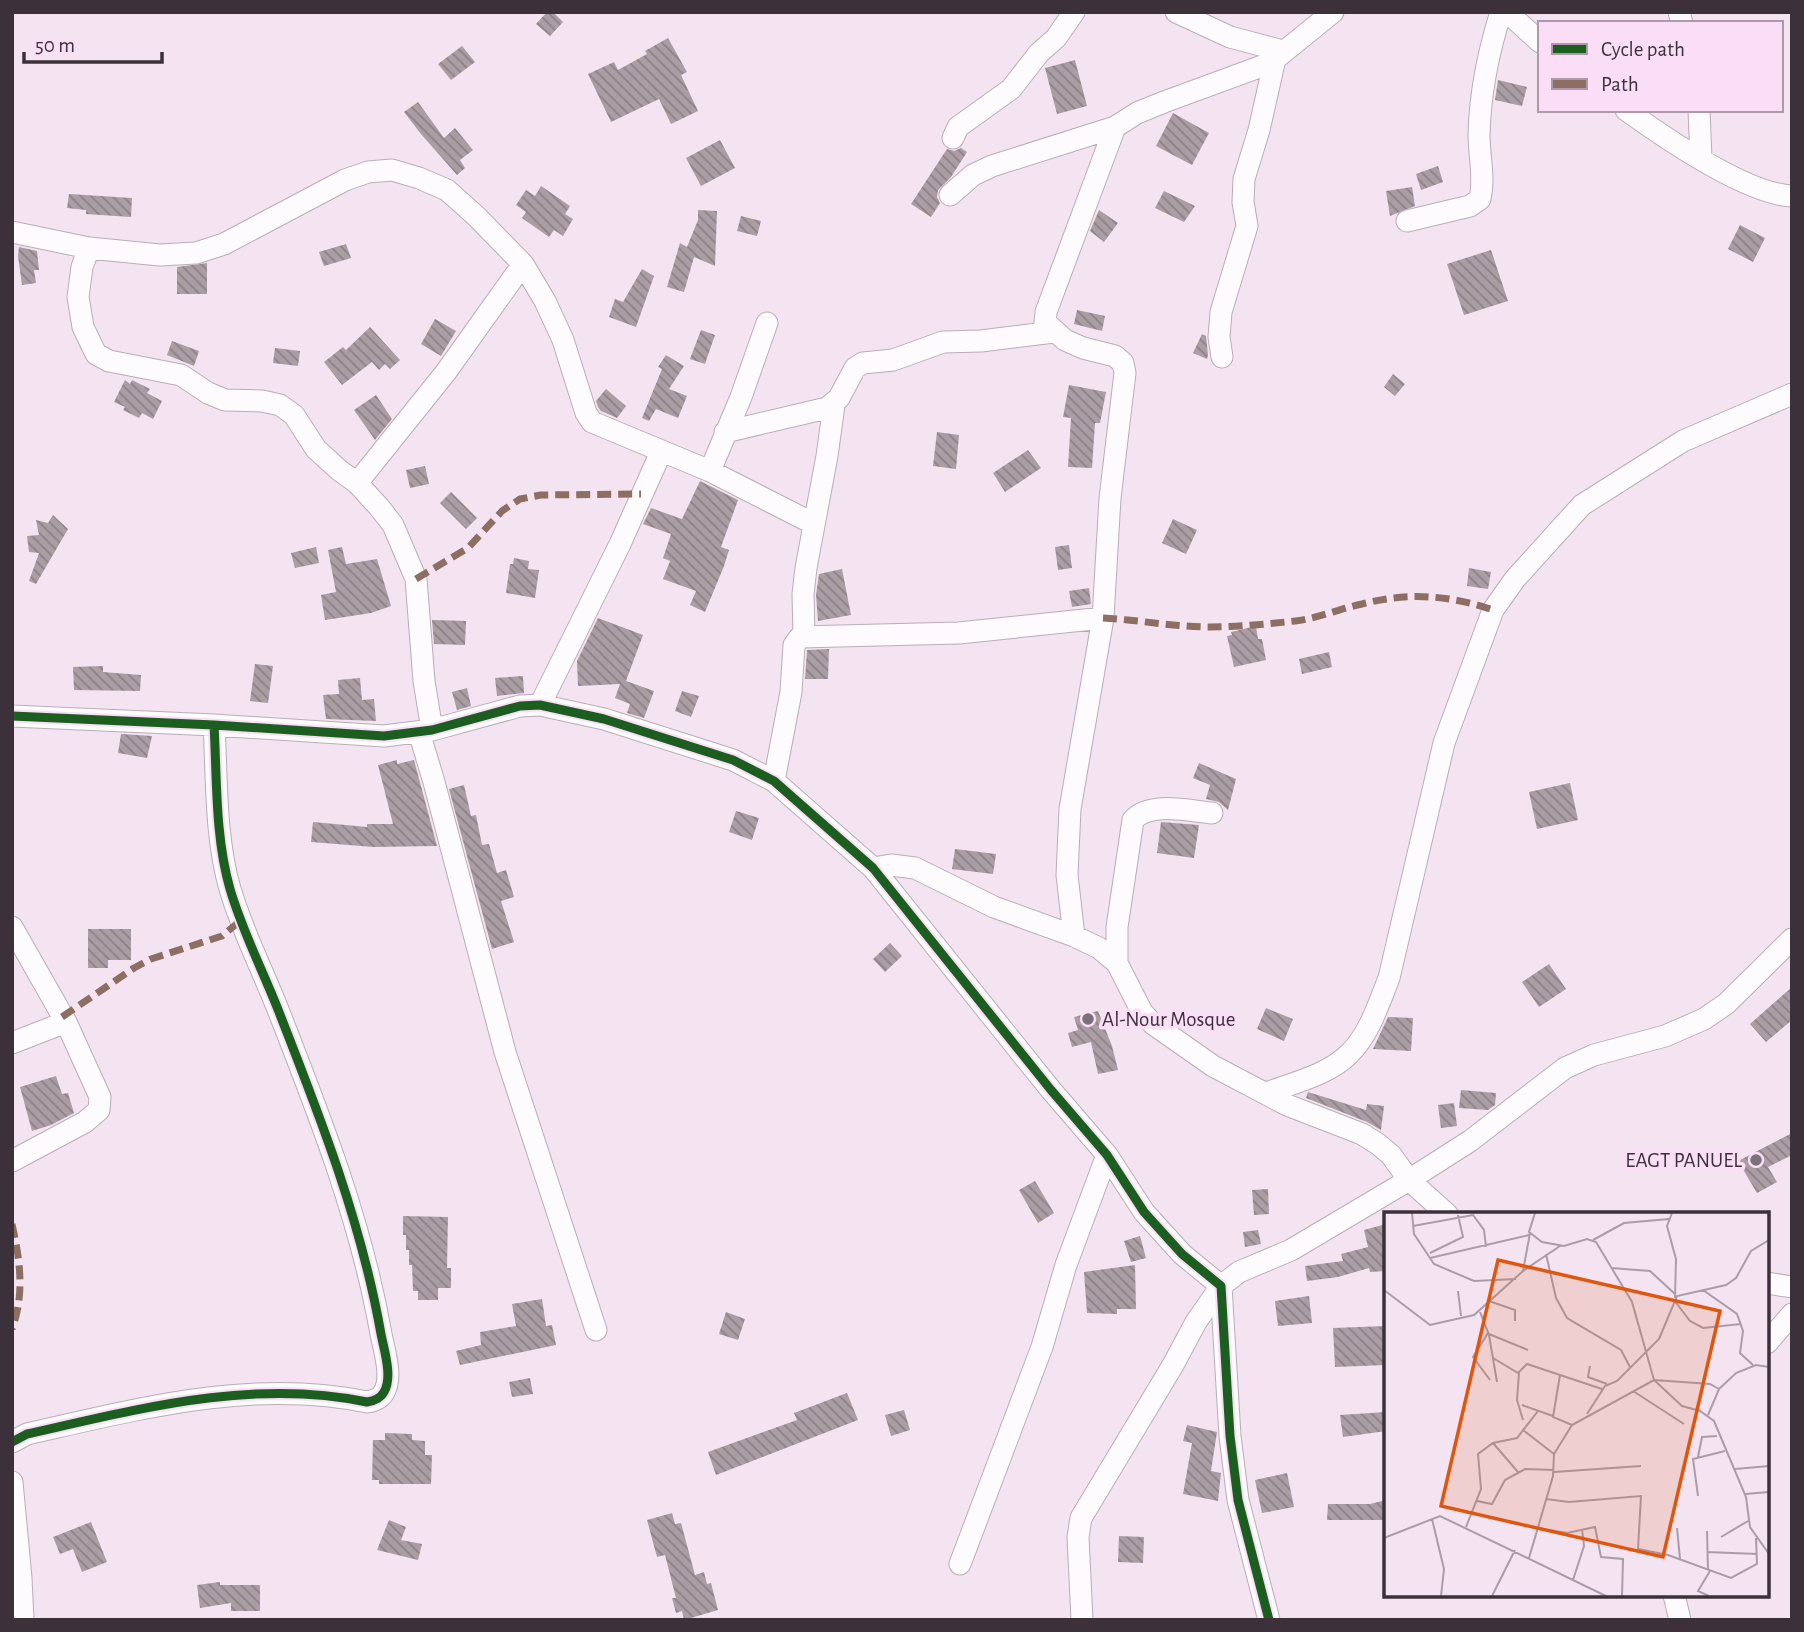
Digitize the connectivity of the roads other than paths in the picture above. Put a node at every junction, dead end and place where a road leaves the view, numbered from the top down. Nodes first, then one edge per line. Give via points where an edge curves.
1 (1074, 12) edge
2 (1176, 12) edge
3 (1333, 12) edge
4 (1501, 12) edge
5 (1507, 12) edge
6 (1538, 40) edge
7 (1279, 55) junction
8 (1629, 112) edge
9 (1699, 112) edge
10 (1115, 127) junction
11 (953, 138) dead end
12 (1701, 159) junction
13 (1765, 192) junction
14 (950, 195) dead end
15 (1792, 196) edge
16 (1792, 214) edge
17 (1407, 221) dead end
18 (12, 232) edge
19 (89, 248) junction
20 (523, 264) junction
21 (767, 323) dead end
22 (1054, 332) junction
23 (1222, 357) dead end
24 (1792, 394) edge
25 (834, 405) junction
26 (725, 432) junction
27 (661, 452) junction
28 (710, 471) junction
29 (357, 483) junction
30 (814, 524) junction
31 (1103, 618) junction
32 (804, 636) junction
33 (540, 705) junction
34 (12, 716) edge
35 (214, 725) junction
36 (426, 731) junction
37 (774, 781) junction
38 (1212, 813) dead end
39 (873, 868) junction
40 (12, 927) edge
41 (1074, 936) junction
42 (1792, 939) edge
43 (1117, 963) junction
44 (66, 1022) junction
45 (12, 1043) edge
46 (1266, 1093) junction
47 (1107, 1155) junction
48 (12, 1161) edge
49 (1409, 1180) junction
50 (1445, 1212) edge
51 (1769, 1283) edge
52 (1221, 1286) junction
53 (1792, 1287) edge
54 (1792, 1314) edge
55 (596, 1330) dead end
56 (1769, 1341) edge
57 (12, 1442) edge
58 (12, 1482) edge
59 (960, 1564) dead end
60 (1674, 1597) edge
61 (23, 1620) edge
62 (1082, 1620) edge
63 (1269, 1620) edge
64 (1680, 1620) edge

1 - 11 street via 1011,89 958,127
2 - 7 street
3 - 7 street
4 - 17 street via 1481,97 1480,199 1470,206
5 - 6 street
7 - 10 street via 1137,113
7 - 23 street via 1244,179 1247,226 1221,312
8 - 12 street
9 - 12 street
10 - 14 street via 992,166
10 - 22 street via 1046,312 1045,322
12 - 13 street
13 - 15 street
13 - 16 street
18 - 19 street
19 - 20 street via 196,253 224,244 345,180 392,170 447,190
19 - 29 street via 78,297 83,327 96,354 109,361 181,375 225,400 281,405 294,415 316,449
20 - 27 street via 563,340 588,418
20 - 29 street via 446,372
21 - 26 street
22 - 25 street via 943,342 893,360 863,363 855,368
22 - 31 street via 1083,348 1115,356 1125,373 1110,498
24 - 46 street via 1683,441 1582,505 1515,579 1493,610 1444,743 1389,978 1378,1005 1361,1040 1338,1064
25 - 26 street
25 - 30 street
26 - 28 street
27 - 28 street
27 - 33 street
28 - 30 street
29 - 36 street via 393,525 416,579
30 - 32 street via 803,594
31 - 32 street via 959,633
31 - 41 street via 1070,808 1067,875
32 - 37 street via 794,645 791,692
33 - 36 street
33 - 37 street via 604,719 733,760
34 - 35 street
35 - 36 street via 384,736
35 - 57 street via 220,832 229,885 354,1213 377,1308 387,1378 384,1392 367,1402 312,1394 198,1398 27,1434
36 - 55 street via 434,782 505,1052
37 - 39 street
38 - 43 street via 1153,809 1140,812 1133,820 1117,927
39 - 41 street via 915,868 994,907
39 - 47 street
40 - 44 street
41 - 43 street
42 - 49 street via 1726,1004 1704,1019 1565,1068 1470,1141
43 - 46 street via 1153,1024 1213,1066
44 - 45 street
44 - 48 street via 97,1088 99,1110
46 - 49 street via 1377,1144
47 - 52 street via 1144,1212 1182,1254
47 - 59 street via 1066,1265 1042,1347
49 - 50 street
49 - 52 street
51 - 53 street
52 - 62 street via 1081,1518
52 - 63 street via 1238,1500
54 - 56 street
58 - 61 street
60 - 64 street

